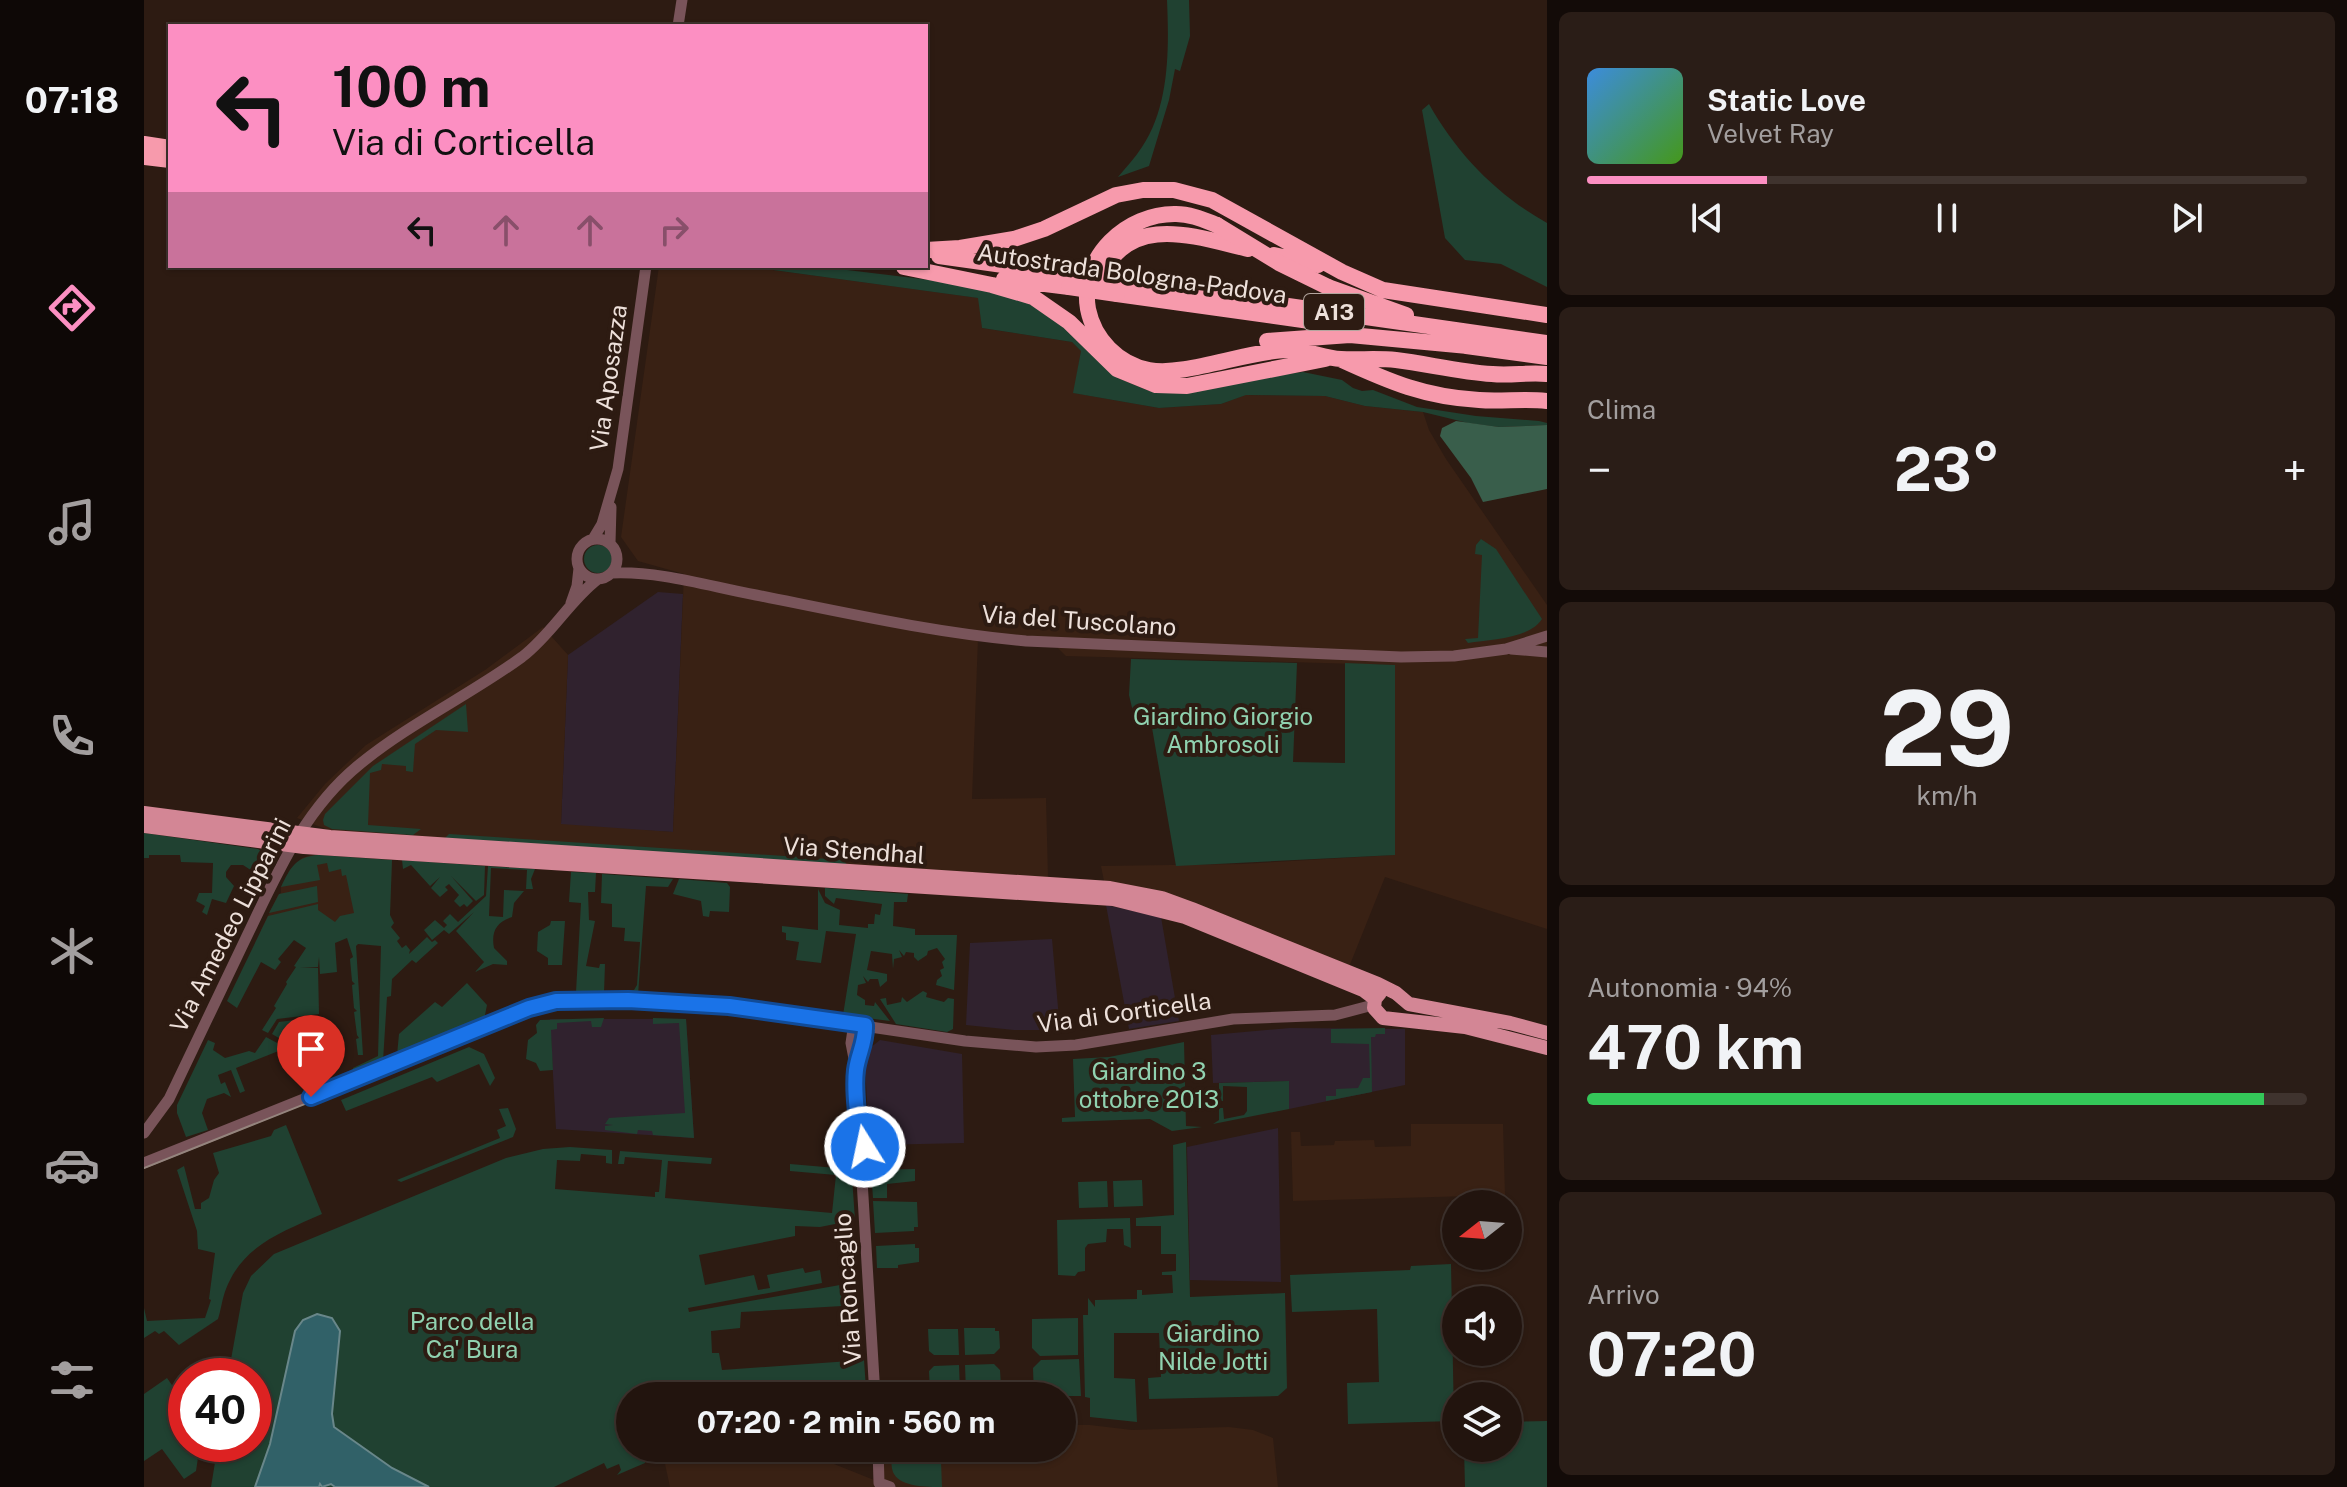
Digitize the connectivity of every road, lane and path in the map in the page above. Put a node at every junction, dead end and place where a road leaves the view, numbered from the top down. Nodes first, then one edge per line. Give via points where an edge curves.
1 (682, 0) edge
2 (678, 24) edge
3 (144, 144) edge
4 (168, 148) edge
5 (144, 157) edge
6 (168, 160) edge
7 (1248, 249) dead end
8 (928, 252) edge
9 (928, 252) edge
10 (1274, 255) dead end
11 (646, 268) edge
12 (911, 268) edge
13 (925, 268) edge
14 (1342, 272) junction
15 (1071, 281) junction
16 (1547, 315) edge
17 (1467, 338) junction
18 (1547, 343) edge
19 (1547, 357) edge
20 (1338, 359) junction
21 (1547, 374) edge
22 (1547, 401) edge
23 (612, 495) junction
24 (593, 539) junction
25 (610, 543) junction
26 (617, 557) junction
27 (579, 568) junction
28 (612, 573) junction
29 (654, 573) junction
30 (598, 579) junction
31 (568, 611) junction
32 (1547, 636) edge
33 (1506, 649) junction
34 (1547, 652) edge
35 (144, 813) edge
36 (144, 826) edge
37 (294, 840) junction
38 (1395, 995) junction
39 (1368, 1001) junction
40 (1390, 1019) junction
41 (860, 1024) junction
42 (1547, 1033) edge
43 (1547, 1048) edge
44 (144, 1133) edge
45 (144, 1163) edge
46 (874, 1382) edge
47 (881, 1462) edge
48 (885, 1485) edge

1 - 2 street
3 - 4 highway
5 - 6 highway
7 - 17 highway via 1166,233 1129,243 1107,263 1100,279 1097,299 1105,327 1122,348 1155,362 1265,341 1331,335
8 - 14 highway via 1014,239 1116,195 1165,190 1212,200
9 - 15 highway, Autostrada Bologna-Padova / A13
10 - 14 highway
11 - 23 street, Via Aposazza
12 - 20 highway via 1033,297 1069,322 1117,369 1156,385 1187,386
13 - 15 highway, Autostrada Bologna-Padova / A13
14 - 16 highway via 1383,290
15 - 17 highway, Autostrada Bologna-Padova / A13, bridge
17 - 18 highway, Autostrada Bologna-Padova / A13
17 - 19 highway, Autostrada Bologna-Padova / A13
17 - 20 highway, bridge via 1328,287 1217,225 1187,215 1159,215 1129,226 1111,240 1094,266 1088,299 1094,328 1107,347 1132,364 1160,371 1277,350
20 - 21 highway
20 - 22 highway via 1394,384 1436,395
23 - 24 street, Via Aposazza
23 - 25 street, Via Aposazza
24 - 25 street
24 - 27 street via 580,548
25 - 26 street
26 - 28 street
26 - 29 street
27 - 30 street
27 - 31 street, Via Amedeo Lipparini
28 - 29 street
28 - 30 street
29 - 33 street, Via del Tuscolano via 874,619 1026,641 1401,657
30 - 31 street, Via Amedeo Lipparini
31 - 37 street, Via Amedeo Lipparini via 523,656 360,764
32 - 33 street, Via del Tuscolano
33 - 34 street, Via del Tuscolano
35 - 37 main road
36 - 37 main road
37 - 38 main road, Via Stendhal via 1110,888 1192,909
37 - 39 main road, Via Stendhal via 1113,899 1185,917
37 - 44 street, Via Amedeo Lipparini via 169,1099
38 - 39 main road via 1381,992
38 - 40 main road via 1400,1013
38 - 42 main road via 1413,1006
39 - 40 main road via 1379,1016
39 - 41 street, Via di Corticella via 1335,1015 1233,1019 1058,1046 998,1045
40 - 43 main road via 1465,1027
41 - 45 street, Via di Corticella via 729,1006 550,1002
41 - 46 street, Via Roncaglio via 865,1042 856,1069 861,1146 851,1154 861,1163
47 - 48 street

